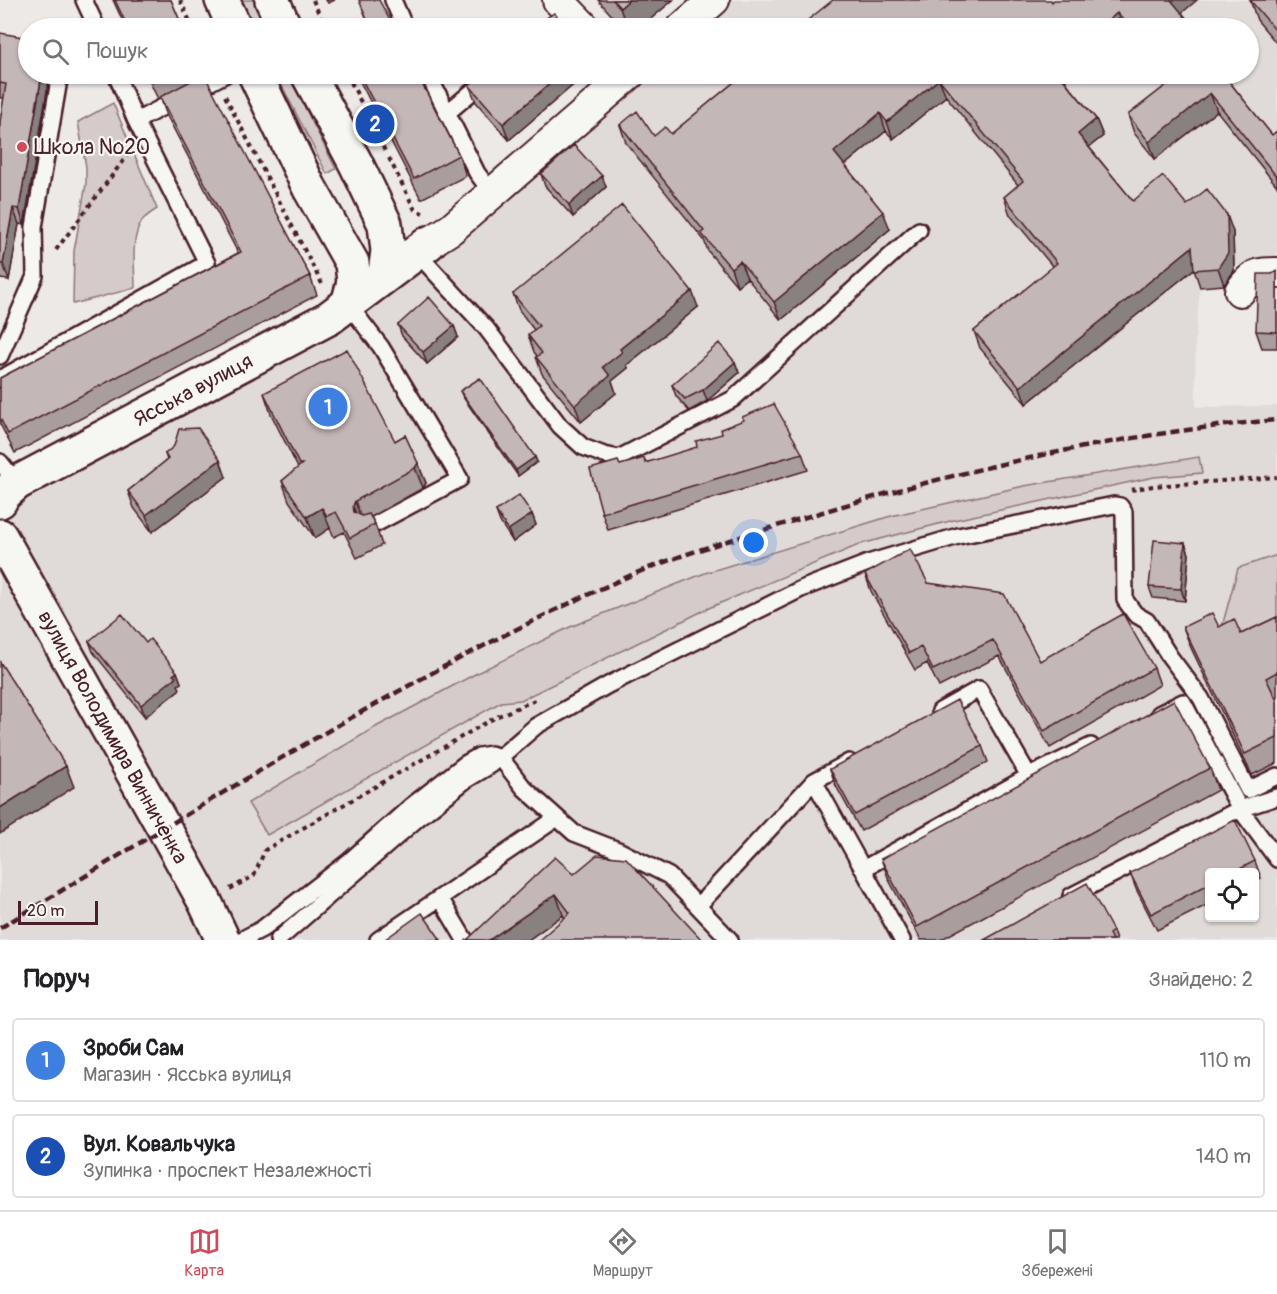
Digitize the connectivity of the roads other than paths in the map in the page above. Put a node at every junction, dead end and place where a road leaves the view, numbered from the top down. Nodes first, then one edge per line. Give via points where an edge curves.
1 (84, 0) edge
2 (222, 0) edge
3 (272, 0) edge
4 (393, 0) edge
5 (714, 0) edge
6 (90, 18) edge
7 (230, 18) edge
8 (280, 18) edge
9 (401, 18) edge
10 (693, 18) edge
11 (58, 84) edge
12 (120, 84) edge
13 (206, 84) edge
14 (260, 84) edge
15 (313, 84) edge
16 (433, 84) edge
17 (481, 84) edge
18 (616, 84) edge
19 (447, 112) junction
20 (136, 121) junction
21 (492, 193) junction
22 (385, 224) junction
23 (919, 230) dead end
24 (424, 237) junction
25 (1277, 273) edge
26 (385, 274) junction
27 (1240, 291) dead end
28 (339, 311) junction
29 (0, 356) edge
30 (0, 379) edge
31 (6, 482) edge
32 (370, 527) edge
33 (0, 536) edge
34 (927, 718) edge
35 (1142, 722) edge
36 (1101, 741) edge
37 (866, 752) edge
38 (500, 757) junction
39 (1029, 776) junction
40 (1277, 776) edge
41 (814, 781) junction
42 (1277, 797) edge
43 (1240, 809) junction
44 (557, 818) junction
45 (1277, 859) edge
46 (862, 869) junction
47 (440, 898) junction
48 (1060, 902) edge
49 (698, 906) junction
50 (223, 940) edge
51 (242, 940) edge
52 (278, 940) edge
53 (378, 940) edge
54 (465, 940) edge
55 (730, 940) edge
56 (902, 940) edge

1 - 6 lane
2 - 7 main road
3 - 8 main road
4 - 9 lane
5 - 10 street
11 - 29 lane via 34,226 34,276
12 - 20 lane
13 - 20 lane
14 - 28 main road via 351,263 354,282
15 - 22 main road
16 - 19 lane
17 - 19 lane
18 - 21 street
19 - 21 lane via 477,173
20 - 30 lane via 207,263
21 - 24 street via 451,229
22 - 24 main road via 400,238 410,241
22 - 26 main road
23 - 24 lane via 733,399 619,458 583,447 561,426 486,328
24 - 26 main road, Ясська вулиця
25 - 27 street via 1259,273
26 - 28 main road, Ясська вулиця
28 - 31 main road, Ясська вулиця
28 - 32 lane via 381,347 460,479
33 - 50 main road, вулиця Володимира Винниченка
34 - 39 lane via 979,689
35 - 43 lane via 1183,702
36 - 39 lane
37 - 41 lane
38 - 40 lane via 536,726 598,691 801,589 868,563 958,536 1114,504 1124,512 1125,600 1135,614 1147,621 1201,698 1248,790
38 - 44 lane via 524,788
38 - 51 lane via 479,756 465,764 347,863
38 - 52 lane via 417,819
39 - 46 lane
41 - 46 lane
41 - 49 lane
42 - 43 lane
43 - 45 lane
43 - 48 lane
44 - 47 lane
44 - 49 lane via 574,833 669,876
46 - 56 lane
47 - 53 lane
47 - 54 lane
49 - 55 lane

